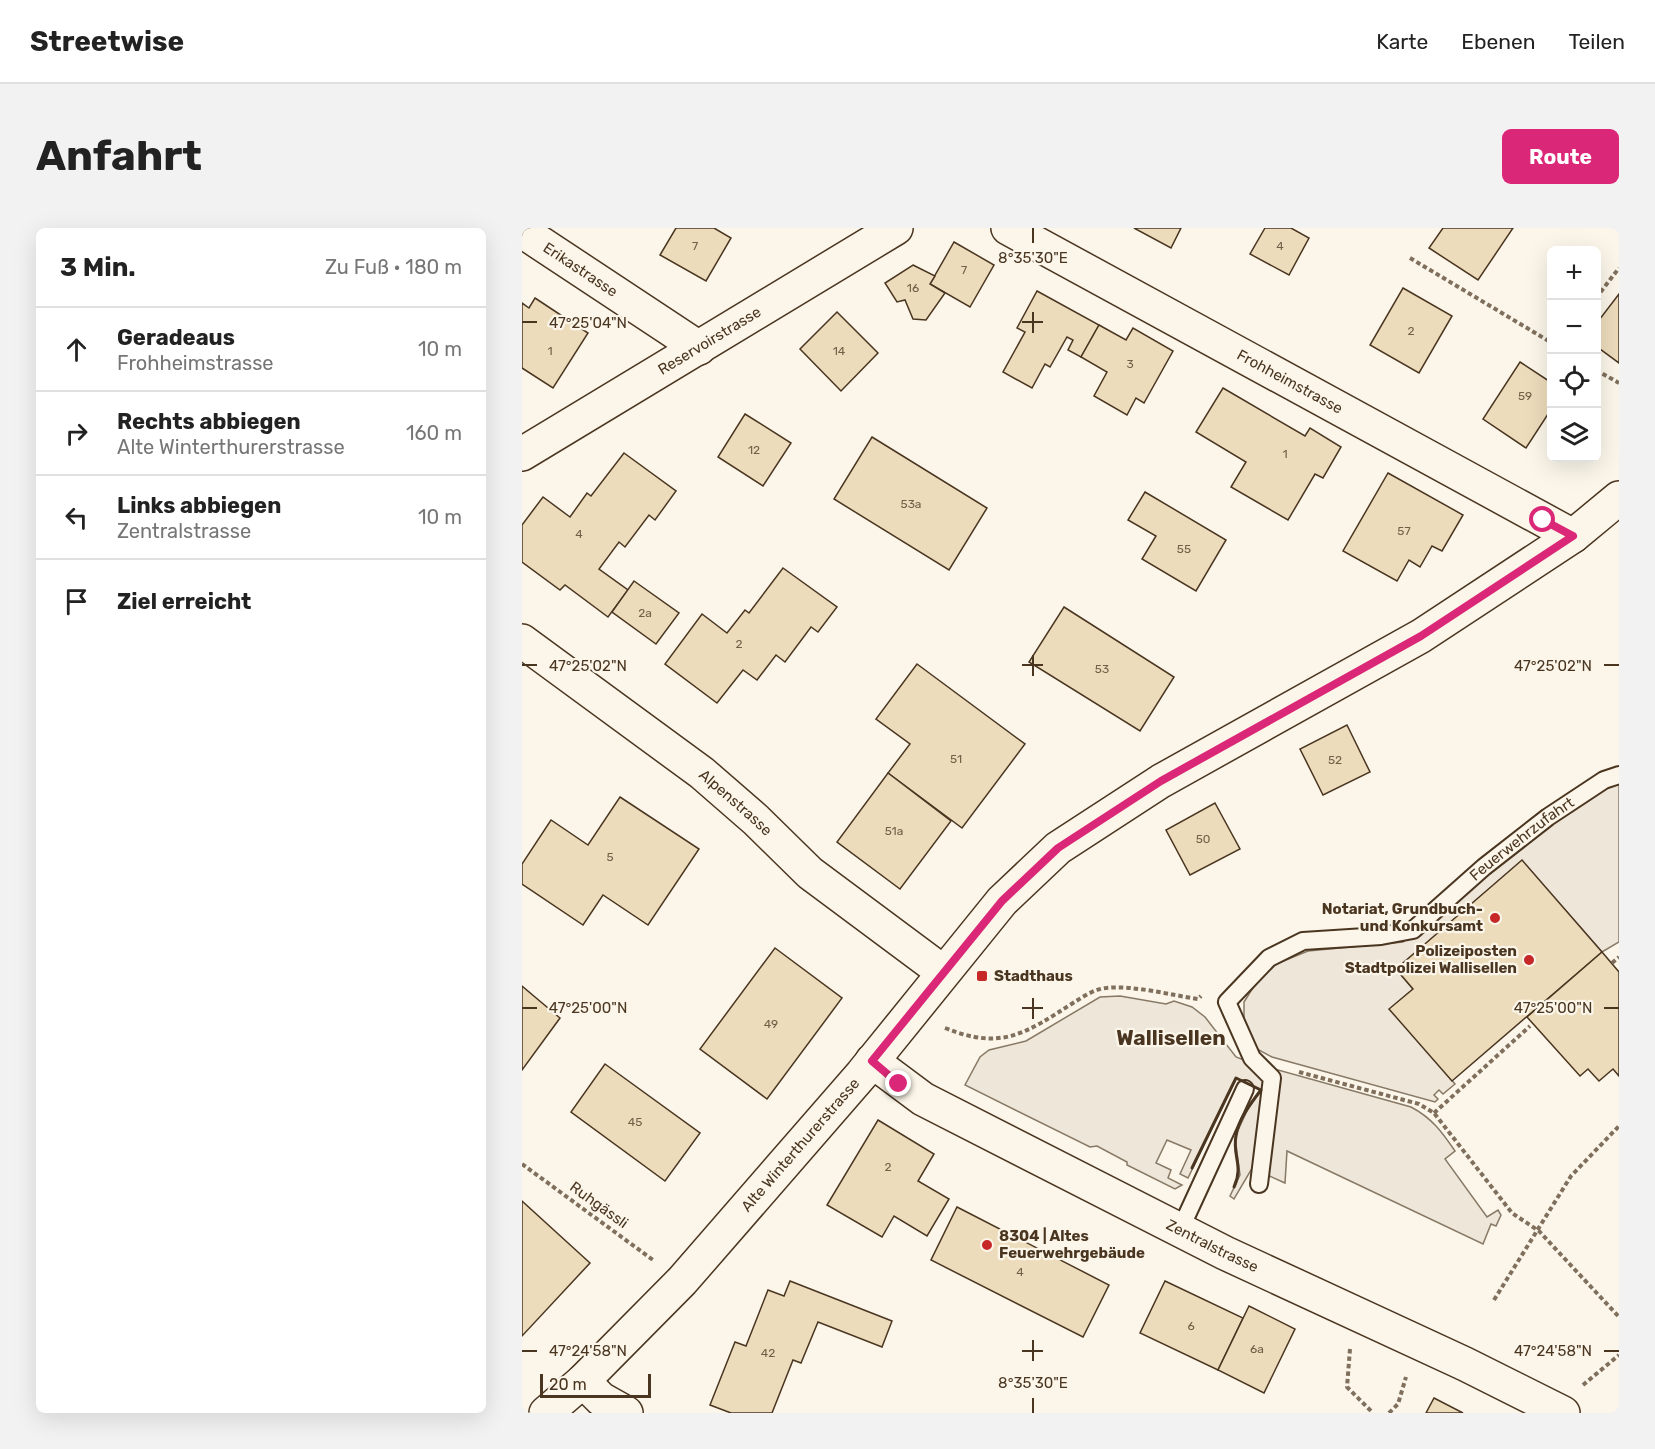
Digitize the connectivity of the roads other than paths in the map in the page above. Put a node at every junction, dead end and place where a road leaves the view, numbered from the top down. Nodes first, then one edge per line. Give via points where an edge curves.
1 (896, 228) edge
2 (1008, 228) edge
3 (522, 231) edge
4 (699, 348) junction
5 (522, 454) edge
6 (1619, 498) edge
7 (1573, 536) junction
8 (522, 640) edge
9 (1619, 775) edge
10 (943, 972) junction
11 (872, 1061) junction
12 (1245, 1089) dead end
13 (1258, 1184) dead end
14 (1180, 1230) junction
15 (583, 1381) junction
16 (546, 1413) edge
17 (626, 1413) edge
18 (1563, 1413) edge

1 - 4 street, Reservoirstrasse
2 - 7 street, Frohheimstrasse
3 - 4 street, Erikastrasse
4 - 5 street, Reservoirstrasse
6 - 7 street, Alte Winterthurerstrasse
7 - 10 street, Alte Winterthurerstrasse via 1421,636 1106,814 1058,848 1002,901
8 - 10 street, Alpenstrasse via 702,773 810,873
9 - 13 lane, Feuerwehrzufahrt via 1604,780 1548,817 1413,930 1303,941 1269,958 1227,1002 1252,1059 1272,1078
10 - 11 street, Alte Winterthurerstrasse
11 - 14 street, Zentralstrasse via 923,1099
11 - 15 street, Alte Winterthurerstrasse via 682,1281
12 - 14 lane
14 - 18 street, Zentralstrasse
15 - 16 street, Alte Winterthurerstrasse
15 - 17 street

